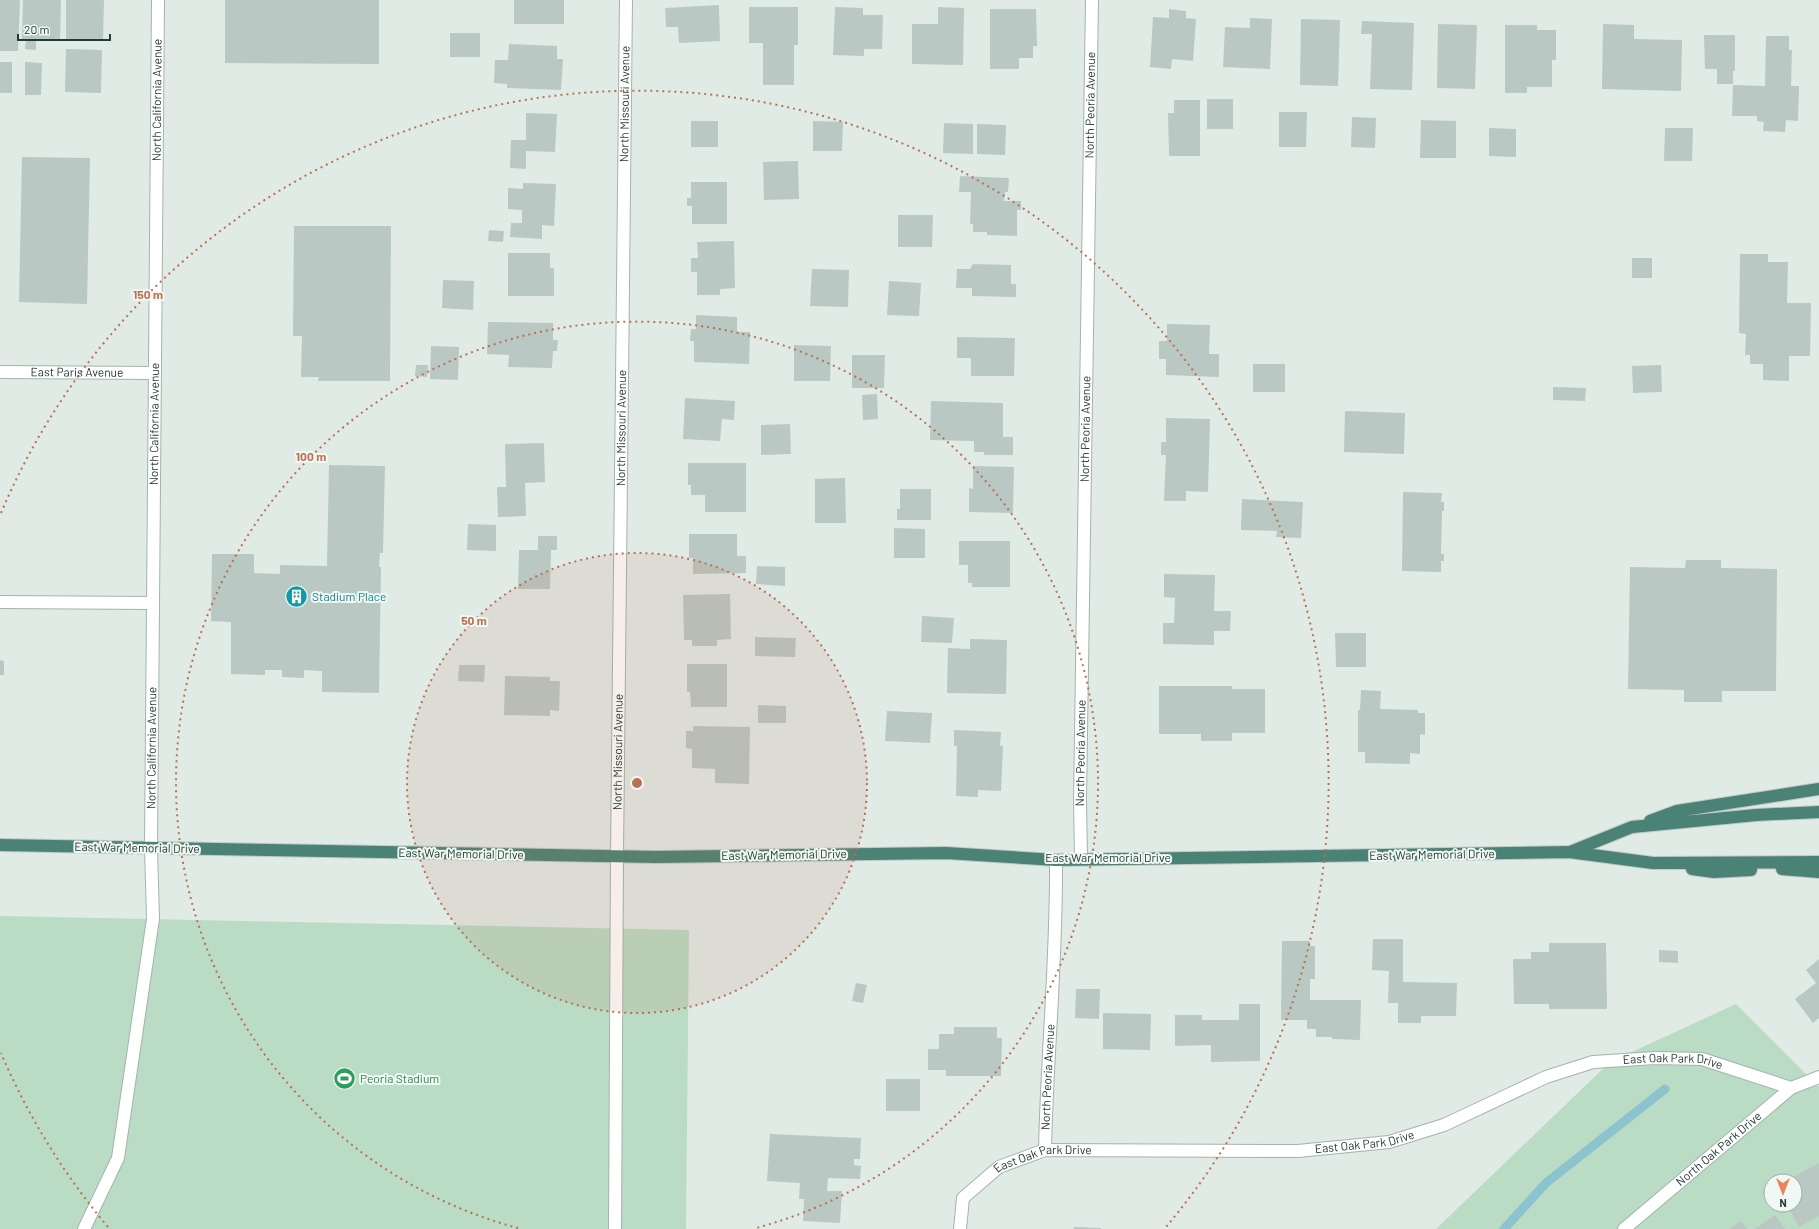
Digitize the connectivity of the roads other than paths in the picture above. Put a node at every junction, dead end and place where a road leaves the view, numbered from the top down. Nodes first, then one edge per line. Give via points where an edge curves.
1 (158, 0) edge
2 (626, 0) edge
3 (1092, 0) edge
4 (0, 372) edge
5 (155, 373) junction
6 (0, 602) edge
7 (153, 603) junction
8 (1819, 790) edge
9 (1819, 812) edge
10 (1632, 827) junction
11 (0, 846) edge
12 (151, 848) junction
13 (1569, 852) junction
14 (617, 856) junction
15 (1081, 859) junction
16 (1056, 860) junction
17 (1819, 862) edge
18 (1653, 863) junction
19 (1819, 872) edge
20 (1819, 1077) edge
21 (1791, 1088) junction
22 (1045, 1150) junction
23 (84, 1229) edge
24 (615, 1229) edge
25 (960, 1229) edge
26 (1624, 1229) edge

1 - 5 street, North California Avenue
2 - 14 street, North Missouri Avenue
3 - 15 street, North Peoria Avenue
4 - 5 street, East Paris Avenue
5 - 7 street, North California Avenue
6 - 7 street
7 - 12 street, North California Avenue
8 - 10 highway via 1677,811
9 - 10 highway, East War Memorial Drive via 1756,814
10 - 13 highway, East War Memorial Drive
11 - 12 highway, East War Memorial Drive
12 - 14 highway, East War Memorial Drive
12 - 23 street, North California Avenue via 153,919 118,1158
13 - 15 highway, East War Memorial Drive
13 - 18 highway, East War Memorial Drive
14 - 16 highway, East War Memorial Drive via 946,853
14 - 24 street, North Missouri Avenue
15 - 16 highway, East War Memorial Drive
16 - 22 street, North Peoria Avenue via 1056,922 1046,1082
17 - 18 highway, East War Memorial Drive
18 - 19 highway via 1714,872 1780,869
20 - 21 street, North Oak Park Drive
21 - 22 street, East Oak Park Drive via 1702,1059 1655,1058 1593,1062 1546,1077 1444,1124 1389,1142 1298,1151
21 - 26 street, North Oak Park Drive
22 - 25 street, East Oak Park Drive via 999,1168 963,1198

